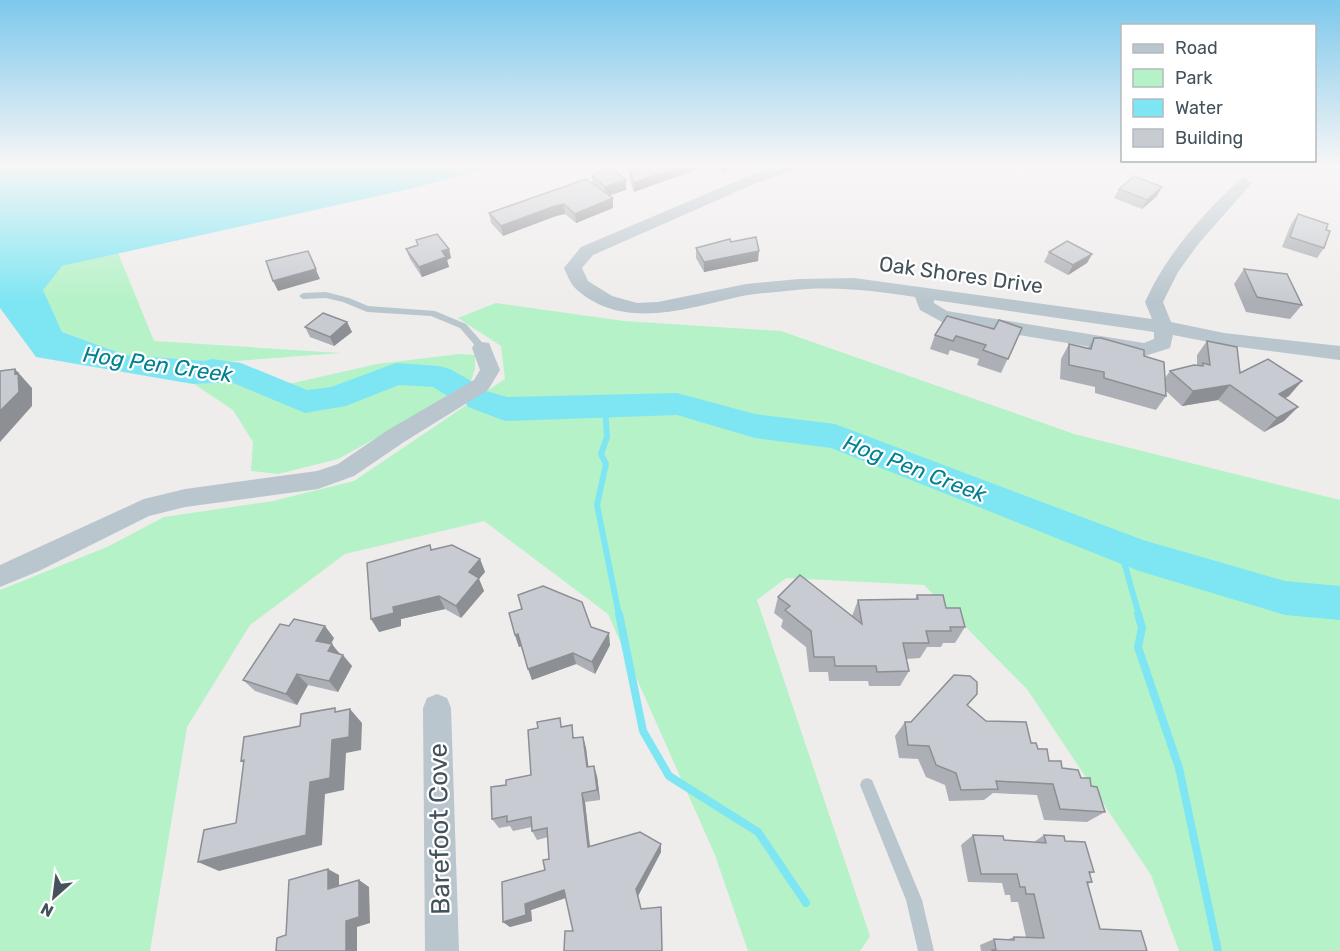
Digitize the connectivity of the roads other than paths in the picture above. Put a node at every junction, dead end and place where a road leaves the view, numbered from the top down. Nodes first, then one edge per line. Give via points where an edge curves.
1 (679, 211) edge
2 (1216, 211) edge
3 (303, 296) dead end
4 (1164, 327) junction
5 (482, 348) joint
6 (1340, 353) edge
7 (0, 576) edge
8 (436, 708) dead end
9 (867, 785) dead end
10 (442, 951) edge
11 (926, 951) edge

1 - 4 street, Oak Shores Drive via 587,251 573,268 581,284 606,300 637,309 746,290 854,283 922,293 926,306 942,316 1145,350 1163,343
2 - 4 street via 1159,285 1154,302
3 - 5 lane via 326,295 367,309 432,313 463,326
4 - 6 street via 1224,339
5 - 7 street via 490,370 481,385 346,470 318,480 186,498 144,508
8 - 10 street, Barefoot Cove
9 - 11 lane via 914,900

